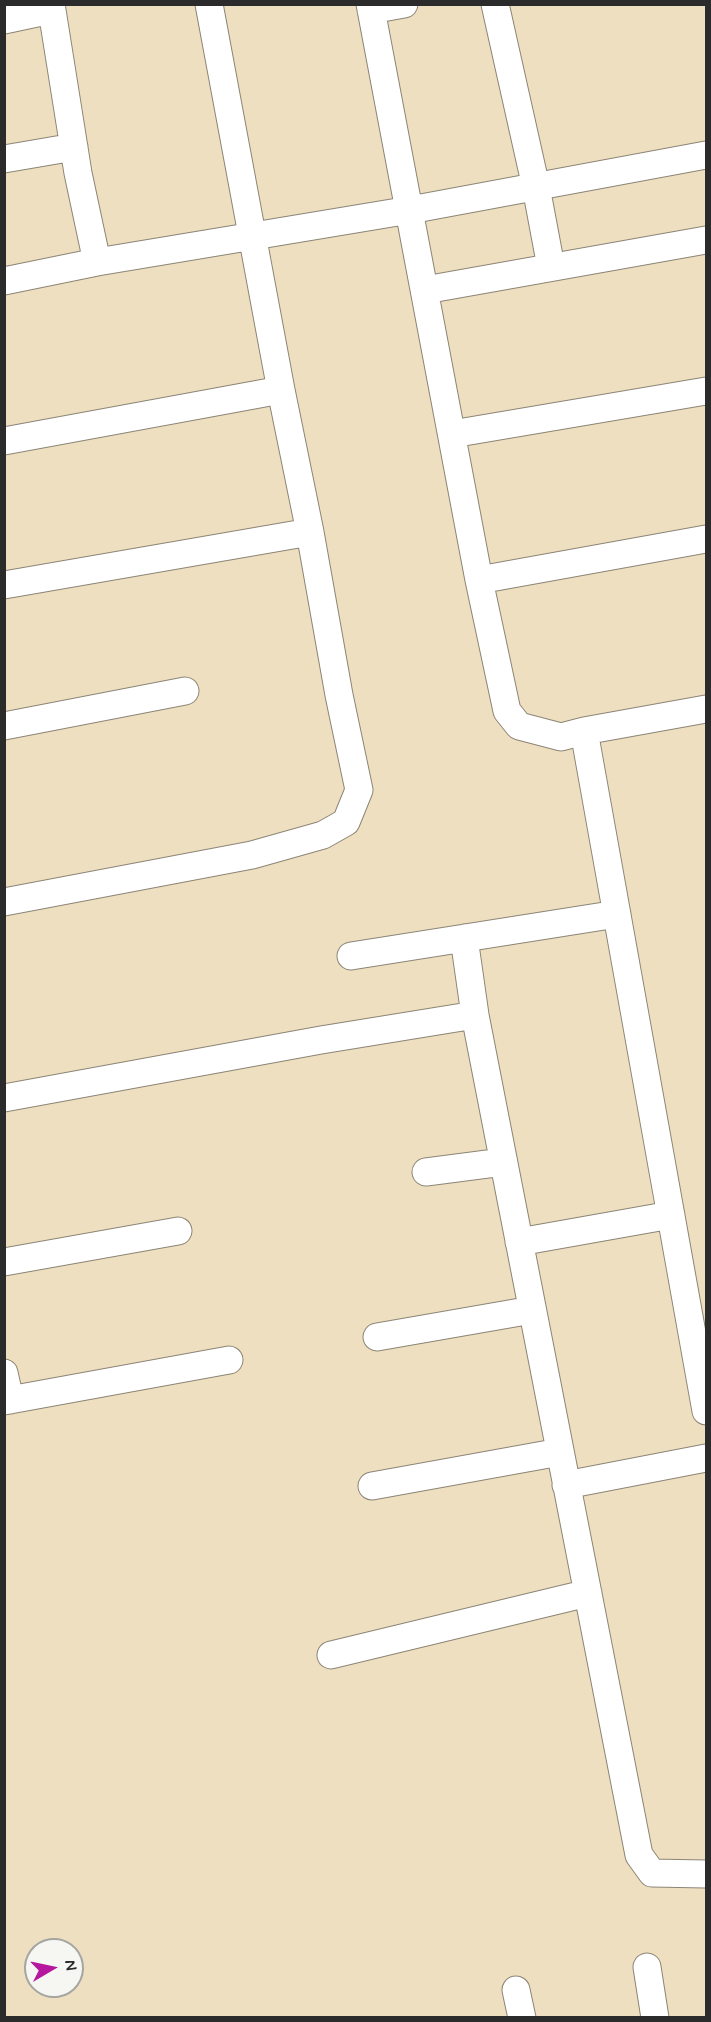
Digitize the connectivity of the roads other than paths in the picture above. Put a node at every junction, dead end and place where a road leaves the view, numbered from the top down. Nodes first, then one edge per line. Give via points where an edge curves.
1 (208, 4) edge
2 (404, 4) edge
3 (495, 4) edge
4 (51, 7) edge
5 (371, 7) edge
6 (4, 20) edge
7 (74, 147) junction
8 (706, 155) edge
9 (4, 159) edge
10 (536, 187) junction
11 (410, 210) junction
12 (252, 237) junction
13 (706, 240) edge
14 (97, 262) junction
15 (551, 267) junction
16 (4, 281) edge
17 (425, 290) junction
18 (281, 390) junction
19 (706, 391) edge
20 (452, 434) junction
21 (4, 441) edge
22 (310, 532) junction
23 (706, 539) edge
24 (479, 580) junction
25 (4, 585) edge
26 (185, 691) dead end
27 (706, 709) edge
28 (4, 726) edge
29 (584, 731) junction
30 (4, 902) edge
31 (616, 914) junction
32 (464, 938) junction
33 (351, 956) dead end
34 (475, 1015) junction
35 (4, 1098) edge
36 (503, 1162) junction
37 (426, 1172) dead end
38 (671, 1215) junction
39 (178, 1231) dead end
40 (519, 1242) junction
41 (4, 1262) edge
42 (532, 1310) junction
43 (378, 1337) dead end
44 (229, 1360) dead end
45 (4, 1373) edge
46 (7, 1401) edge
47 (706, 1411) edge
48 (560, 1452) junction
49 (706, 1458) edge
50 (566, 1485) junction
51 (372, 1486) dead end
52 (588, 1593) junction
53 (331, 1655) dead end
54 (706, 1874) edge
55 (647, 1967) dead end
56 (516, 1990) dead end
57 (522, 2018) edge
58 (655, 2018) edge

1 - 12 street
2 - 5 street
3 - 10 street
4 - 6 street
4 - 7 street
5 - 11 street
7 - 9 street
7 - 14 street
8 - 10 street
10 - 11 street
10 - 15 street
11 - 12 street
11 - 17 street
12 - 14 street
12 - 18 street
13 - 15 street
14 - 16 street
15 - 17 street
17 - 20 street
18 - 21 street
18 - 22 street
19 - 20 street
20 - 24 street
22 - 25 street
22 - 30 street via 358,790 346,822 323,835 252,855
23 - 24 street
24 - 29 street via 507,711 519,726 537,731 561,737
26 - 28 street
27 - 29 street
29 - 31 street
31 - 32 street
31 - 38 street
32 - 33 street
32 - 34 street
34 - 35 street
34 - 36 street
36 - 37 street
36 - 40 street
38 - 40 street
38 - 47 street
39 - 41 street
40 - 42 street
42 - 43 street
42 - 48 street
44 - 46 street
45 - 46 street
48 - 50 street
48 - 51 street
49 - 50 street
50 - 52 street
52 - 53 street
52 - 54 street via 639,1855 652,1873
55 - 58 street
56 - 57 street

